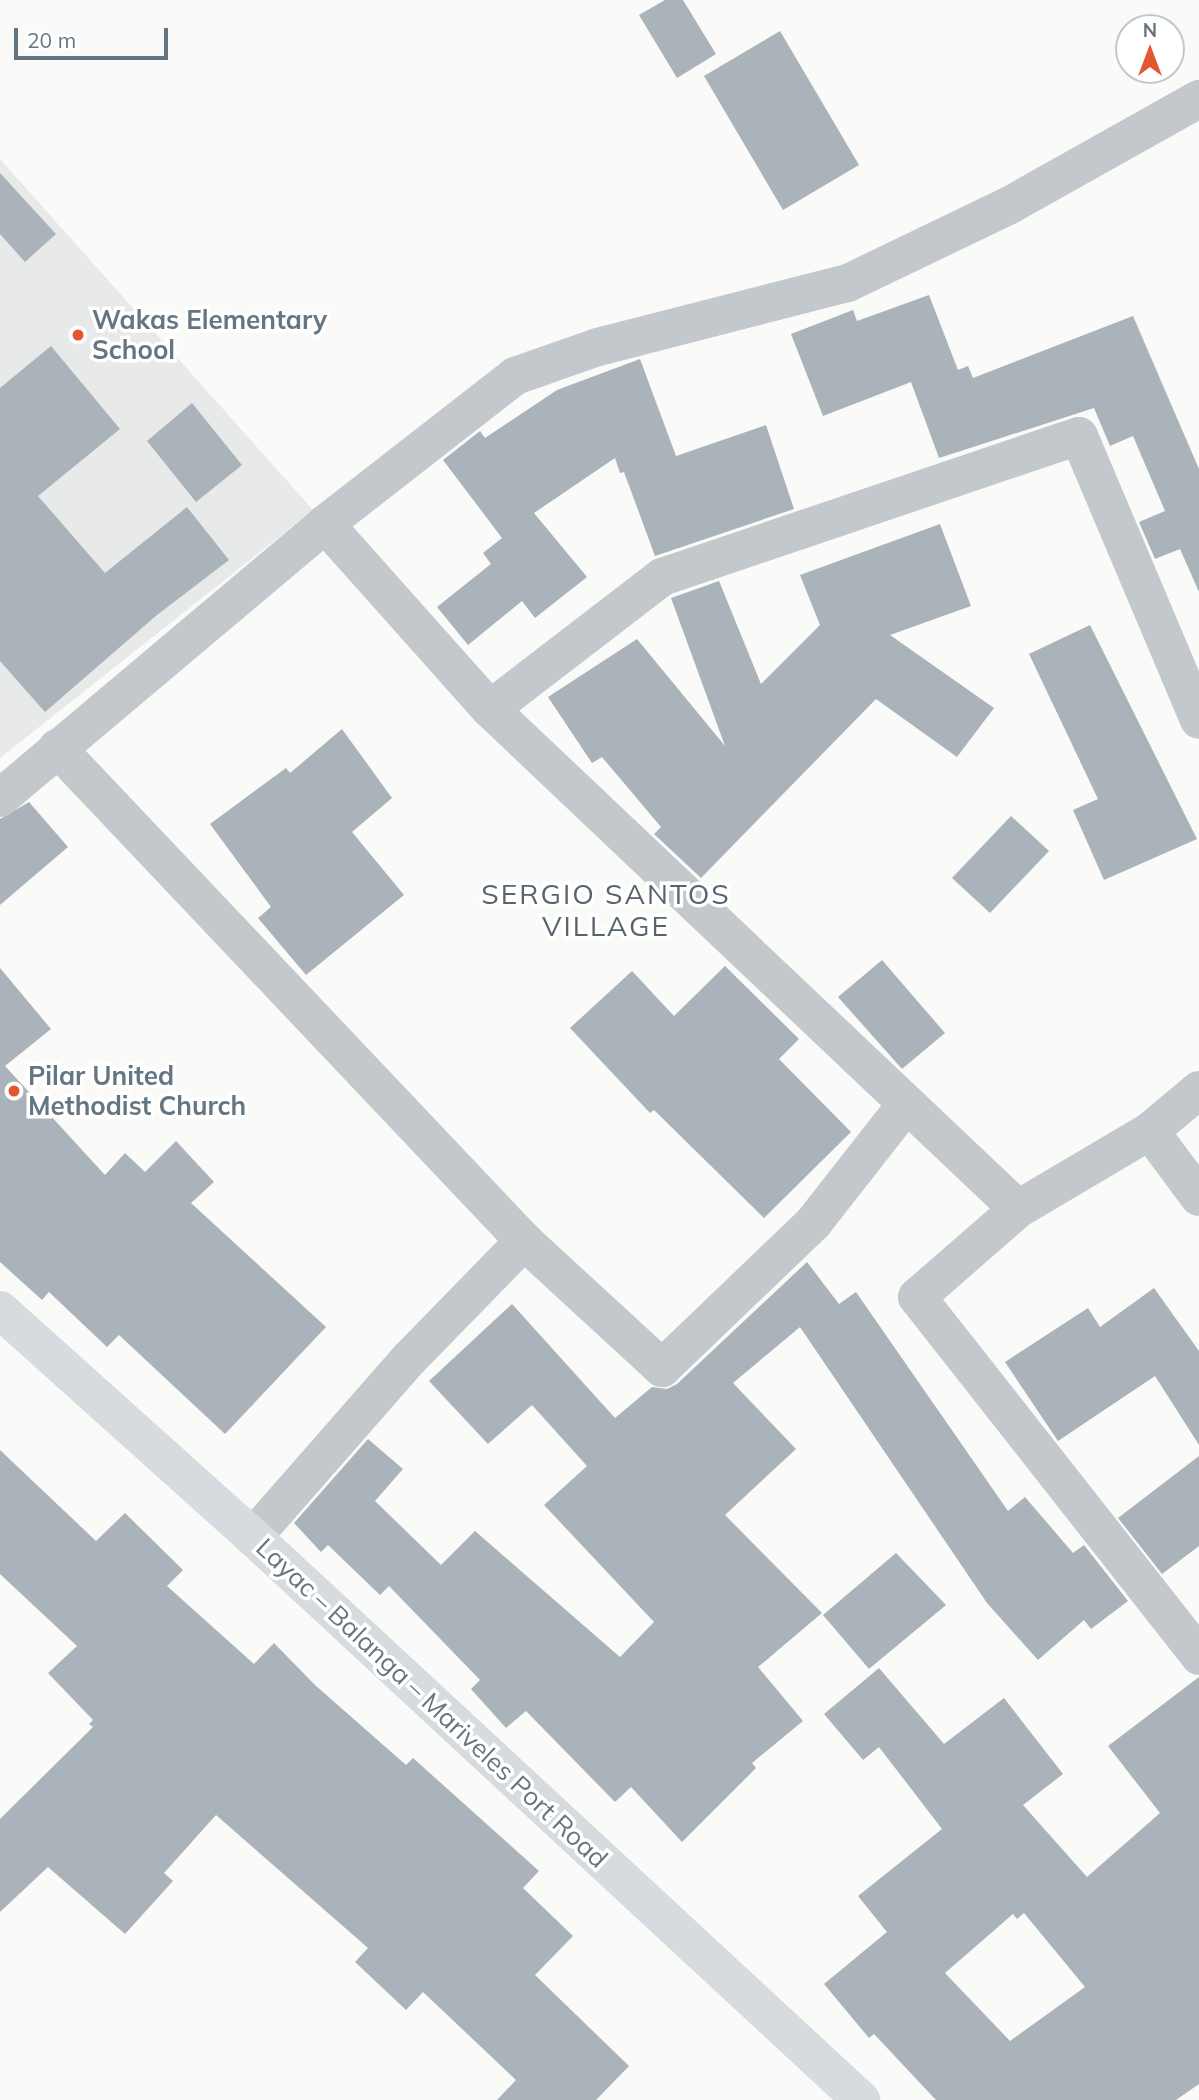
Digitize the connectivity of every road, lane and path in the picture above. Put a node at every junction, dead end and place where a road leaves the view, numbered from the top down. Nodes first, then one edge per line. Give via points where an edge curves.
1 (1199, 99) edge
2 (325, 524) junction
3 (491, 709) junction
4 (1199, 720) edge
5 (57, 748) junction
6 (0, 798) edge
7 (1199, 1090) edge
8 (905, 1106) junction
9 (1150, 1131) junction
10 (1199, 1197) edge
11 (1018, 1209) junction
12 (524, 1241) junction
13 (0, 1310) edge
14 (253, 1537) junction
15 (1199, 1656) edge
16 (861, 2100) edge

1 - 2 street via 1010,205 848,283 598,347 515,376
2 - 3 street
2 - 5 street
3 - 4 street via 662,577 1079,436
3 - 8 street
5 - 6 street
5 - 12 street
7 - 9 street
8 - 11 street
8 - 12 street via 814,1222 662,1368
9 - 10 street
9 - 11 street
11 - 15 street via 917,1297
12 - 14 street via 409,1359
13 - 14 main road, Layac – Balanga – Mariveles Port Road
14 - 16 main road, Layac – Balanga – Mariveles Port Road

